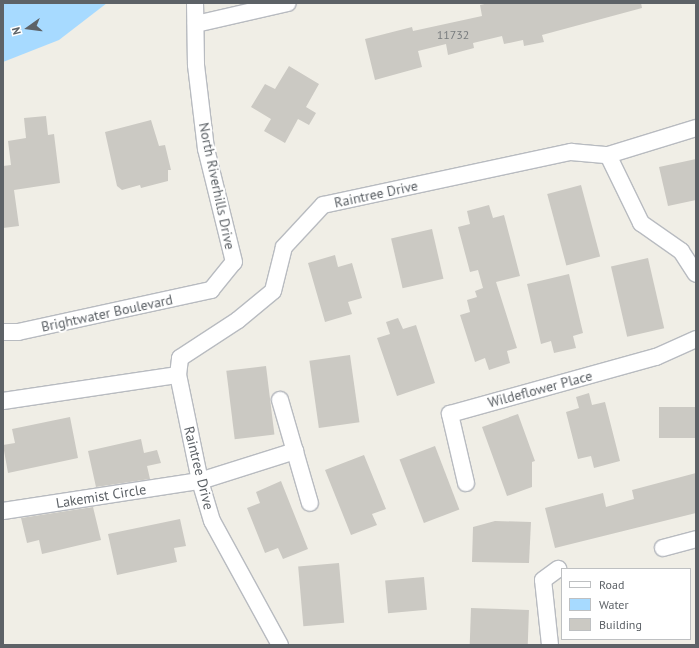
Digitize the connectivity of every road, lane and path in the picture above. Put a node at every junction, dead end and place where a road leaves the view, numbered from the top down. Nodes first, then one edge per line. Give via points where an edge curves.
1 (195, 3) edge
2 (288, 3) edge
3 (196, 24) junction
4 (696, 128) edge
5 (608, 155) junction
6 (696, 274) edge
7 (211, 290) joint
8 (3, 332) edge
9 (696, 339) edge
10 (178, 375) junction
11 (280, 400) dead end
12 (3, 401) edge
13 (295, 451) junction
14 (200, 481) junction
15 (466, 483) dead end
16 (310, 503) dead end
17 (3, 511) edge
18 (696, 539) edge
19 (663, 548) dead end
20 (558, 570) dead end
21 (280, 645) edge
22 (550, 645) edge

1 - 3 street, North Riverhills Drive
2 - 3 street
3 - 7 street, North Riverhills Drive via 196,65 206,149 234,262
4 - 5 street
5 - 6 street via 641,223 681,251
5 - 10 street, Raintree Drive via 571,152 323,205 284,247 273,291 238,320 180,358
7 - 8 street, Brightwater Boulevard via 18,332
9 - 15 street, Wildeflower Place via 656,357 450,414
10 - 12 street
10 - 14 street, Raintree Drive
11 - 13 street
13 - 14 street, Lakemist Circle
13 - 16 street
14 - 17 street, Lakemist Circle
14 - 21 street, Raintree Drive via 212,521
18 - 19 street
20 - 22 street via 543,580

